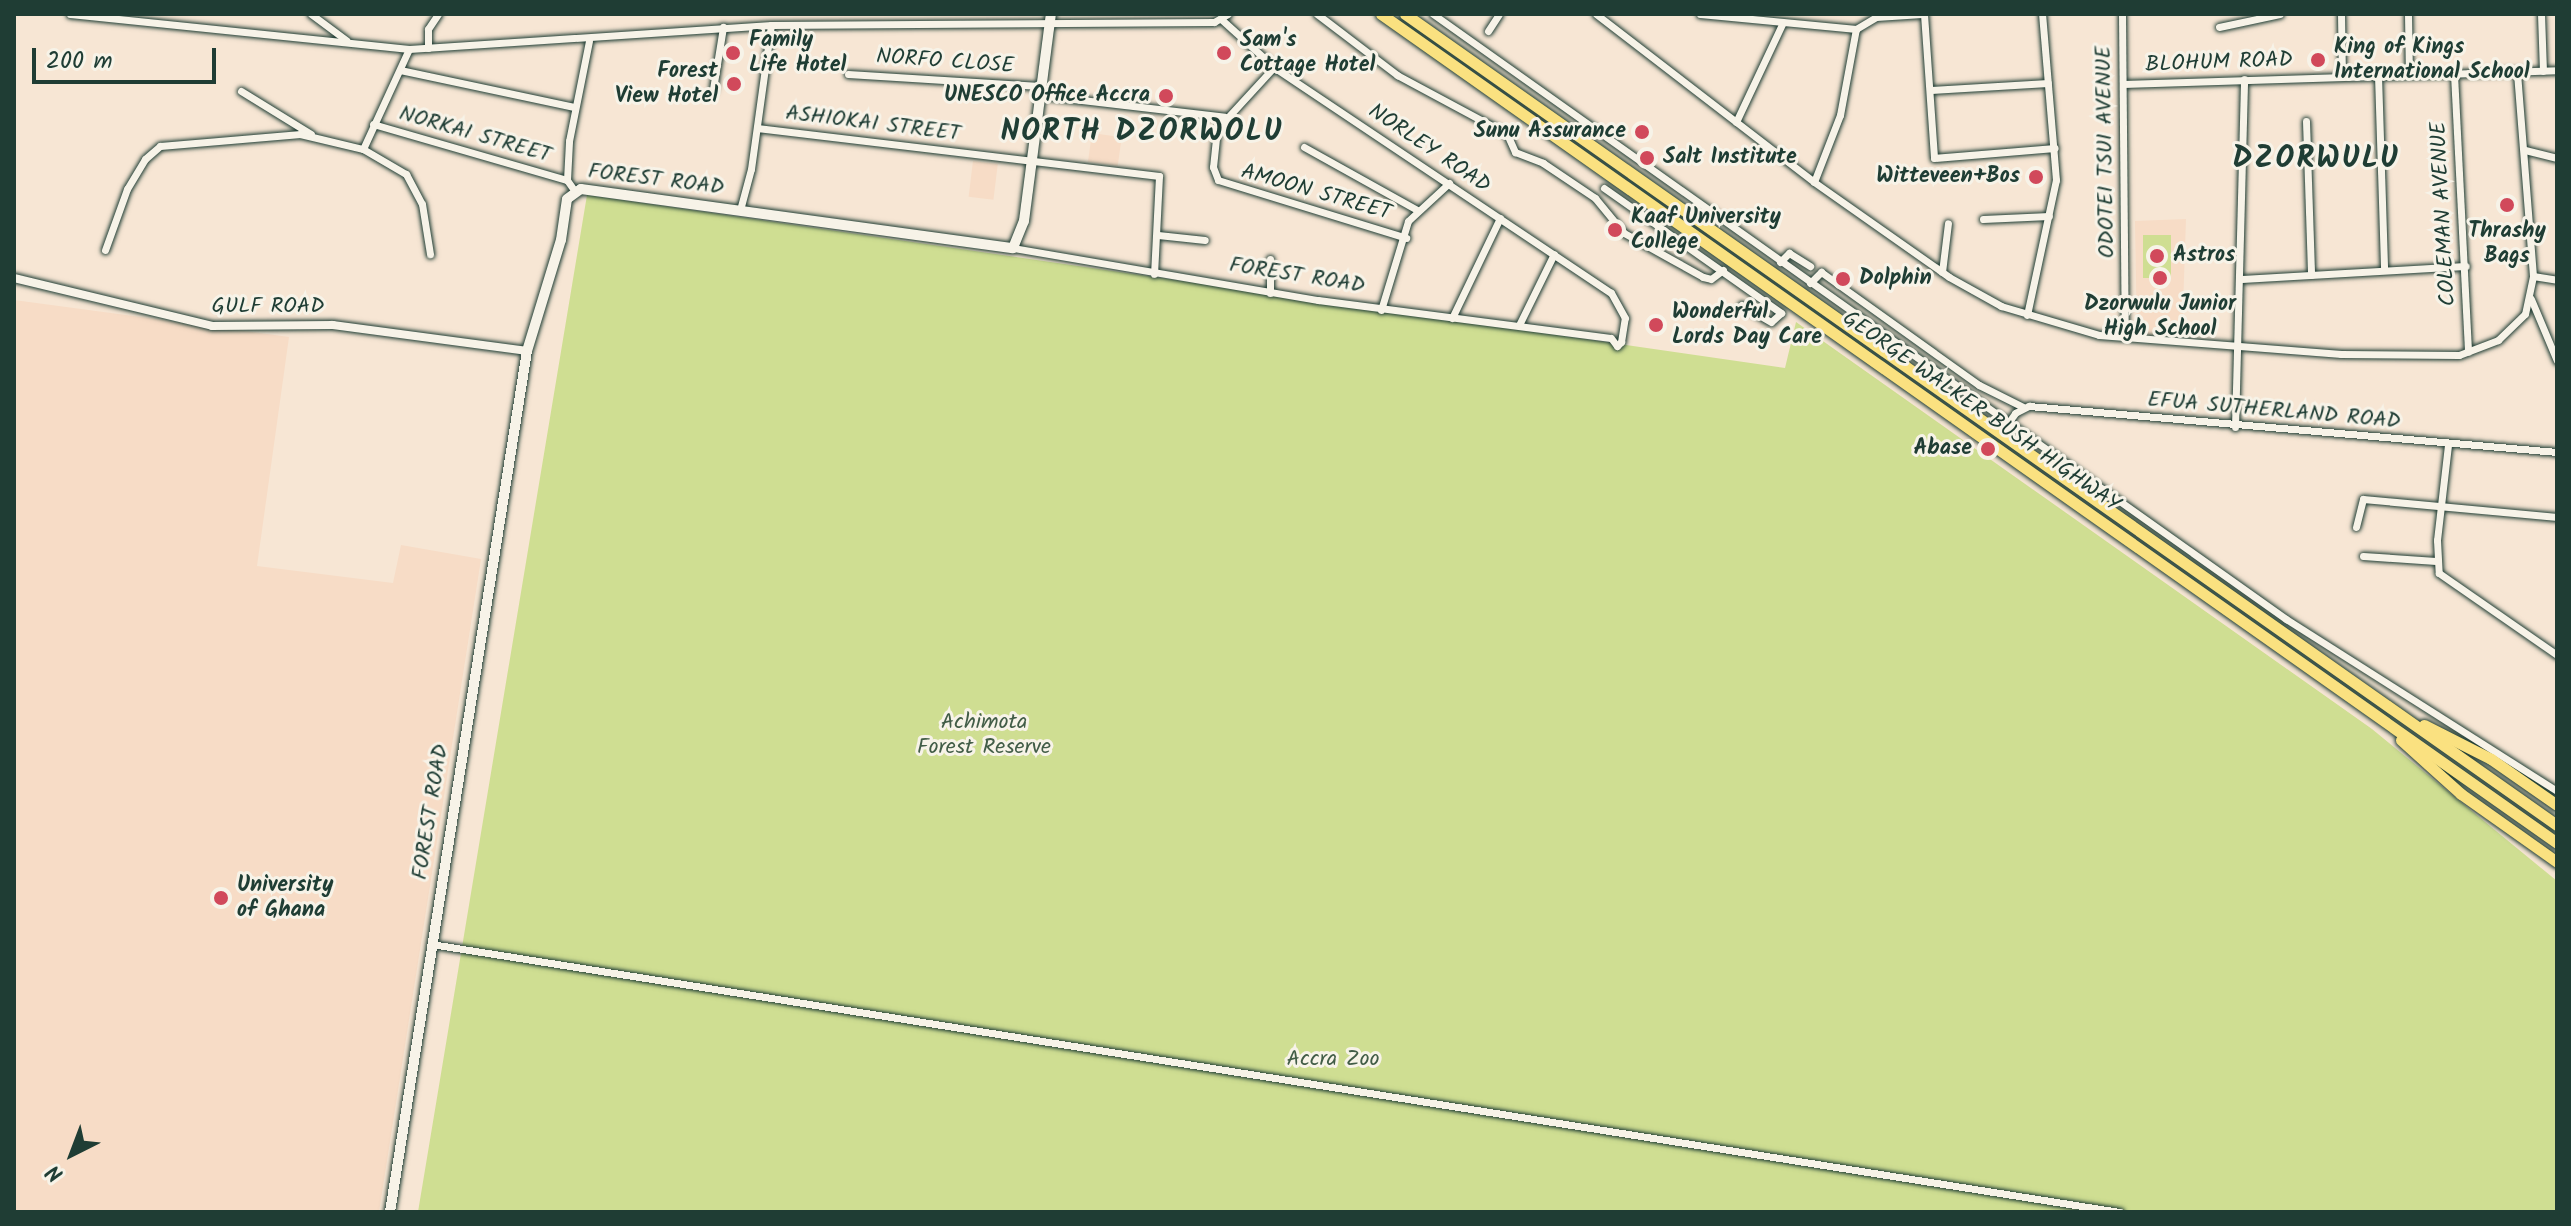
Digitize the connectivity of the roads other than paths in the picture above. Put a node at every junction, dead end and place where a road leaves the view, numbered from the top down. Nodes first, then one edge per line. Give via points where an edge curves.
1 (70, 14) edge
2 (311, 14) edge
3 (438, 14) edge
4 (1317, 14) edge
5 (1381, 14) edge
6 (1405, 14) edge
7 (1433, 14) edge
8 (1499, 14) edge
9 (1596, 14) edge
10 (1700, 14) edge
11 (1923, 14) edge
12 (2042, 14) edge
13 (2122, 14) edge
14 (2280, 14) edge
15 (2341, 14) edge
16 (2408, 14) edge
17 (2541, 14) edge
18 (1225, 17) edge
19 (1051, 18) edge
20 (1783, 22) junction
21 (771, 25) junction
22 (723, 27) junction
23 (2219, 27) dead end
24 (1856, 29) junction
25 (1488, 31) dead end
26 (589, 41) junction
27 (352, 42) junction
28 (428, 48) junction
29 (409, 49) junction
30 (1274, 67) junction
31 (400, 70) junction
32 (2557, 70) edge
33 (2543, 71) junction
34 (2517, 72) junction
35 (848, 74) dead end
36 (2454, 74) junction
37 (2378, 75) junction
38 (2409, 75) junction
39 (2342, 76) junction
40 (2244, 79) junction
41 (2048, 83) junction
42 (2123, 84) junction
43 (713, 89) dead end
44 (1931, 90) junction
45 (241, 91) dead end
46 (1040, 91) junction
47 (574, 107) junction
48 (1225, 117) junction
49 (2306, 121) dead end
50 (1736, 122) junction
51 (373, 124) junction
52 (757, 128) junction
53 (313, 136) junction
54 (1304, 147) dead end
55 (2055, 148) junction
56 (363, 149) junction
57 (2525, 150) junction
58 (2557, 158) edge
59 (1033, 161) junction
60 (1612, 176) junction
61 (567, 180) junction
62 (1814, 182) junction
63 (1449, 183) junction
64 (1604, 188) junction
65 (574, 190) junction
66 (1595, 198) junction
67 (740, 210) junction
68 (1417, 210) junction
69 (2049, 216) junction
70 (1500, 218) junction
71 (1983, 219) dead end
72 (1948, 223) dead end
73 (1158, 235) junction
74 (1406, 238) junction
75 (1205, 240) dead end
76 (1013, 248) junction
77 (105, 250) dead end
78 (430, 254) dead end
79 (1554, 254) junction
80 (1270, 259) dead end
81 (1780, 262) junction
82 (1810, 266) dead end
83 (2466, 266) junction
84 (2384, 269) junction
85 (1723, 270) junction
86 (1942, 272) junction
87 (1154, 274) junction
88 (2311, 275) junction
89 (2533, 276) junction
90 (14, 278) edge
91 (2241, 279) junction
92 (2557, 280) edge
93 (1810, 283) junction
94 (1270, 293) junction
95 (2531, 299) junction
96 (1741, 305) dead end
97 (1867, 305) junction
98 (1381, 310) junction
99 (2027, 315) junction
100 (1859, 317) junction
101 (1452, 318) junction
102 (1519, 325) junction
103 (2125, 337) junction
104 (1617, 346) joint
105 (2238, 347) junction
106 (527, 351) junction
107 (2468, 352) junction
108 (2557, 361) edge
109 (2023, 407) junction
110 (2008, 422) junction
111 (2235, 427) junction
112 (2000, 434) junction
113 (2448, 445) junction
114 (2557, 450) edge
115 (2441, 508) junction
116 (2557, 517) edge
117 (2356, 527) dead end
118 (2363, 556) dead end
119 (2436, 561) junction
120 (2557, 655) edge
121 (2398, 712) junction
122 (2371, 713) junction
123 (2557, 791) edge
124 (2557, 805) edge
125 (2557, 825) edge
126 (2557, 843) edge
127 (2557, 862) edge
128 (431, 944) junction
129 (390, 1212) edge
130 (2120, 1212) edge

1 - 27 street, NORLEY ROAD
2 - 27 street
3 - 28 street via 428,29
4 - 66 street via 1397,75 1488,122 1511,137 1519,155 1543,163
5 - 60 highway, GEORGE WALKER BUSH HIGHWAY
6 - 112 highway, GEORGE WALKER BUSH HIGHWAY
7 - 81 street
8 - 25 street
9 - 50 street
10 - 20 street
11 - 24 street via 1876,17
11 - 44 street
12 - 41 street
13 - 42 street, ODOTEI TSUI AVENUE
14 - 23 street
15 - 39 street
16 - 38 street
17 - 33 street
18 - 19 street, NORLEY ROAD
18 - 30 street, NORLEY ROAD
19 - 21 street, NORLEY ROAD
19 - 46 main road
20 - 24 street
20 - 50 street
21 - 22 street, NORLEY ROAD
21 - 52 street
22 - 26 street, NORLEY ROAD
22 - 43 street
24 - 62 street via 1840,115
26 - 28 street, NORLEY ROAD
26 - 47 street
27 - 29 street, NORLEY ROAD
28 - 29 street, NORLEY ROAD
29 - 31 street
30 - 48 street
30 - 63 street, NORLEY ROAD
31 - 47 street
31 - 51 street
32 - 33 street, BLOHUM ROAD
33 - 34 street, BLOHUM ROAD
34 - 36 street, BLOHUM ROAD
34 - 57 street
35 - 46 street, NORFO CLOSE
36 - 38 street, BLOHUM ROAD
36 - 83 street, COLEMAN AVENUE
37 - 38 street, BLOHUM ROAD
37 - 39 street, BLOHUM ROAD
37 - 84 street
39 - 40 street, BLOHUM ROAD
40 - 42 street, BLOHUM ROAD
40 - 91 street
41 - 44 street
41 - 55 street
42 - 103 street, ODOTEI TSUI AVENUE
44 - 55 street via 1934,158
45 - 53 street via 279,110
46 - 48 street, NORFO CLOSE
46 - 59 main road
47 - 61 street
48 - 74 street, AMOON STREET via 1214,140 1218,180
49 - 88 street
50 - 62 street
51 - 56 street
51 - 61 street, NORKAI STREET
52 - 59 street, ASHIOKAI STREET
52 - 67 street
53 - 56 street
53 - 77 street via 232,136 160,146 127,189
54 - 68 street
55 - 69 street
56 - 78 street via 391,161 416,187
57 - 58 street
57 - 89 street
59 - 73 street, ASHIOKAI STREET via 1159,176
59 - 76 main road via 1021,233
60 - 64 street
60 - 122 highway, GEORGE WALKER BUSH HIGHWAY
61 - 65 street
62 - 86 street
63 - 68 street
63 - 70 street, NORLEY ROAD
64 - 66 street
64 - 85 street
65 - 67 main road, FOREST ROAD
65 - 106 main road, FOREST ROAD via 567,199 561,240
66 - 85 street via 1615,223 1647,247 1703,277 1711,279
67 - 76 main road, FOREST ROAD
68 - 74 street via 1408,221
69 - 71 street
69 - 99 street
70 - 79 street, NORLEY ROAD
70 - 101 street
72 - 86 street
73 - 75 street
73 - 87 street
74 - 98 street
76 - 87 street, FOREST ROAD
79 - 102 street
79 - 104 street, NORLEY ROAD via 1617,299 1626,327
80 - 94 street
81 - 82 street via 1789,253
81 - 93 street
83 - 84 street
83 - 107 street, COLEMAN AVENUE
84 - 88 street
85 - 96 street via 1781,313 1771,322
86 - 99 street
87 - 94 street, FOREST ROAD
88 - 91 street
89 - 92 street
89 - 95 street
90 - 106 street, GULF ROAD via 212,326 333,325
91 - 105 street
93 - 97 street via 1821,272
93 - 100 street
94 - 98 street, FOREST ROAD
95 - 107 street via 2515,327
95 - 108 street
97 - 100 street
97 - 109 street via 1979,385
98 - 101 street, FOREST ROAD
99 - 103 street via 2079,331
100 - 110 street
101 - 102 street, FOREST ROAD
102 - 104 street, FOREST ROAD via 1611,338
103 - 105 street
105 - 107 street via 2441,357
105 - 111 street
106 - 128 main road, FOREST ROAD
109 - 110 street
109 - 111 street, EFUA SUTHERLAND ROAD
110 - 112 street
110 - 123 street via 2332,650
111 - 113 street, EFUA SUTHERLAND ROAD
112 - 121 highway, GEORGE WALKER BUSH HIGHWAY
113 - 114 street, EFUA SUTHERLAND ROAD
113 - 115 street
115 - 116 street
115 - 117 street via 2363,499
115 - 119 street
118 - 119 street
119 - 120 street via 2444,579
121 - 124 highway via 2491,759
121 - 125 highway, GEORGE WALKER BUSH HIGHWAY
122 - 126 highway, GEORGE WALKER BUSH HIGHWAY
122 - 127 highway via 2461,794
128 - 129 main road, FOREST ROAD
128 - 130 street

